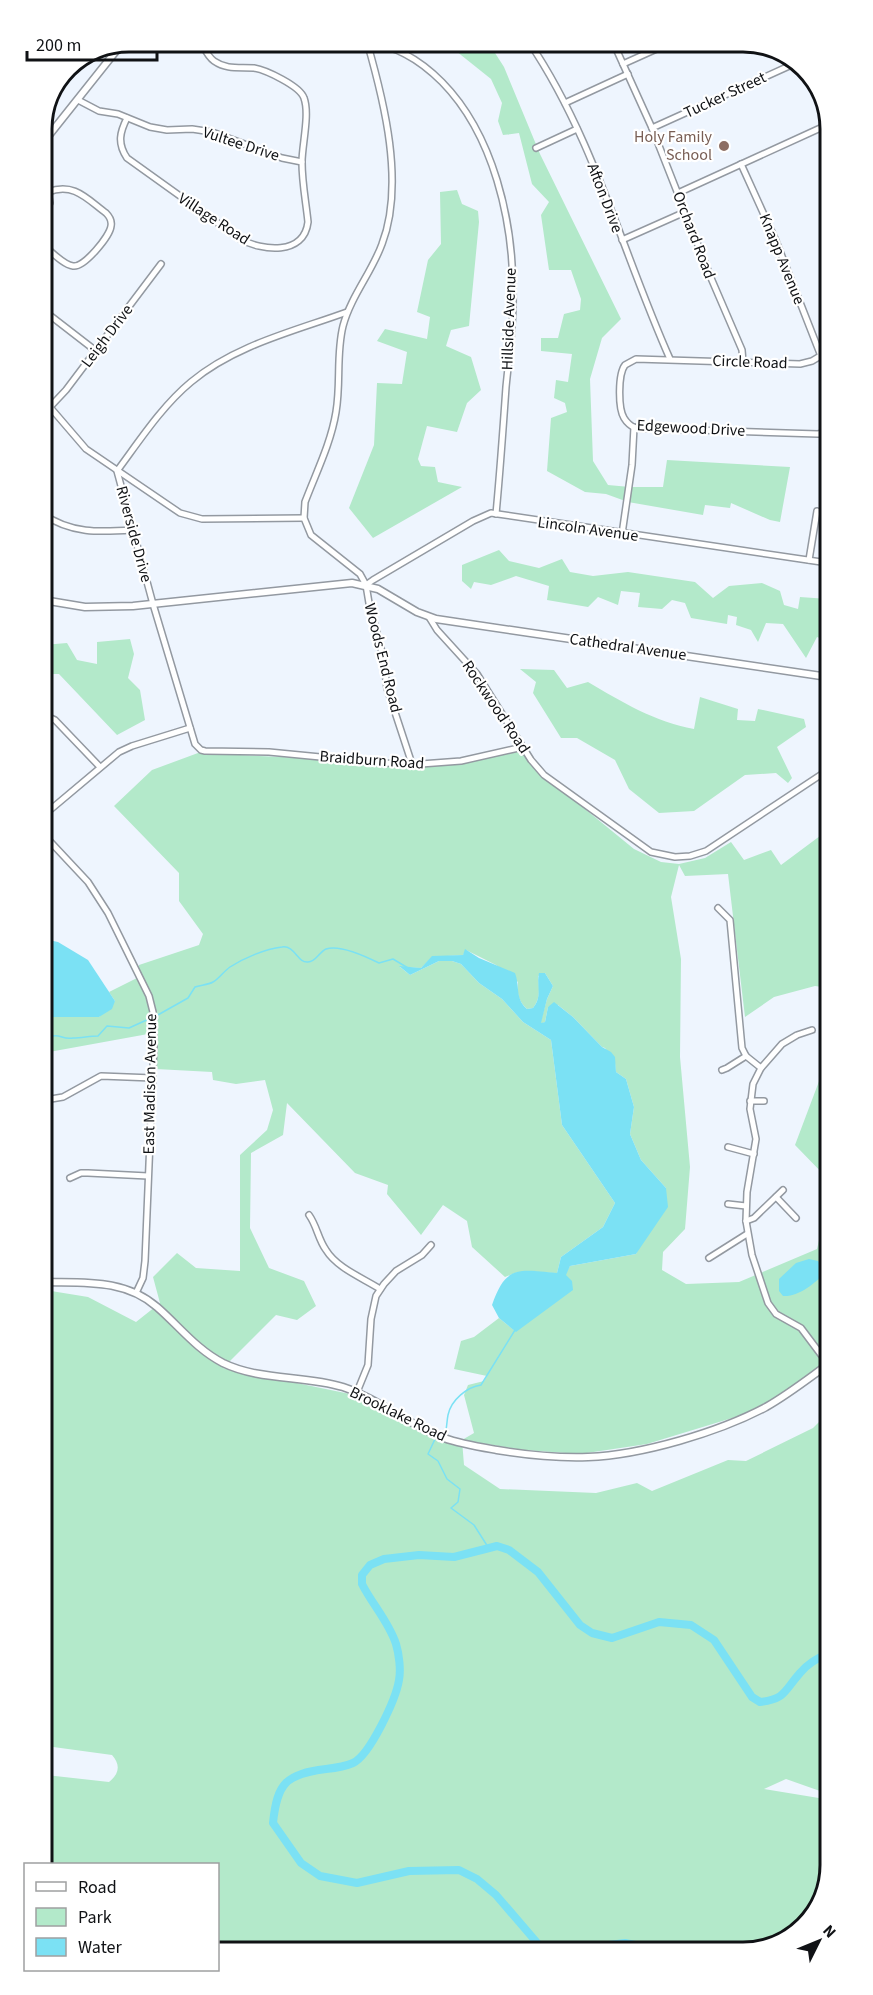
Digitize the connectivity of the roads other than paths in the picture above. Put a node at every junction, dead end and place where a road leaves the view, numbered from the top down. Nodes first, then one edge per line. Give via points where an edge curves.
1 (206, 52) edge
2 (370, 52) edge
3 (403, 52) edge
4 (537, 53) edge
5 (618, 53) edge
6 (648, 53) edge
7 (114, 54) edge
8 (623, 64) junction
9 (788, 67) edge
10 (628, 74) junction
11 (78, 100) junction
12 (565, 103) junction
13 (128, 118) junction
14 (652, 128) junction
15 (820, 128) edge
16 (577, 129) junction
17 (53, 131) edge
18 (536, 148) dead end
19 (302, 162) junction
20 (741, 164) junction
21 (53, 191) edge
22 (678, 193) junction
23 (685, 212) junction
24 (622, 240) junction
25 (53, 252) edge
26 (161, 264) dead end
27 (347, 312) junction
28 (53, 318) edge
29 (96, 351) junction
30 (820, 353) edge
31 (820, 357) edge
32 (670, 359) junction
33 (743, 362) junction
34 (53, 404) edge
35 (53, 410) edge
36 (634, 427) junction
37 (820, 434) edge
38 (117, 471) junction
39 (817, 511) dead end
40 (496, 514) junction
41 (304, 518) junction
42 (53, 519) edge
43 (133, 530) junction
44 (622, 534) junction
45 (809, 560) junction
46 (820, 562) edge
47 (366, 585) junction
48 (53, 602) edge
49 (153, 604) junction
50 (429, 617) junction
51 (820, 676) edge
52 (53, 719) edge
53 (190, 728) junction
54 (523, 747) junction
55 (255, 751) joint
56 (412, 764) junction
57 (100, 767) junction
58 (820, 775) edge
59 (53, 808) edge
60 (53, 843) edge
61 (718, 908) dead end
62 (725, 960) dead end
63 (734, 960) junction
64 (738, 1010) junction
65 (730, 1011) dead end
66 (812, 1030) dead end
67 (779, 1035) dead end
68 (785, 1041) junction
69 (746, 1056) junction
70 (761, 1068) junction
71 (722, 1070) dead end
72 (153, 1078) junction
73 (52, 1099) edge
74 (750, 1101) junction
75 (764, 1101) dead end
76 (728, 1147) dead end
77 (754, 1154) junction
78 (148, 1176) junction
79 (70, 1178) dead end
80 (783, 1190) dead end
81 (776, 1197) junction
82 (728, 1204) dead end
83 (746, 1206) junction
84 (309, 1215) dead end
85 (796, 1218) dead end
86 (746, 1221) junction
87 (747, 1234) junction
88 (431, 1245) dead end
89 (709, 1258) dead end
90 (52, 1282) edge
91 (380, 1289) junction
92 (136, 1293) junction
93 (820, 1352) edge
94 (820, 1370) edge
95 (357, 1392) junction

1 - 19 street, Village Road via 219,64 262,70 302,93 306,111
2 - 27 street via 389,146 392,195 384,241
3 - 40 street, Hillside Avenue via 453,95 477,133 499,190 510,245 513,297
4 - 12 street, Afton Drive
5 - 8 street, Orchard Road
6 - 8 street
7 - 11 street
8 - 10 street, Orchard Road
9 - 14 street, Tucker Street
10 - 12 street
10 - 14 street, Orchard Road
11 - 13 street, Vultee Drive via 99,111
11 - 17 street
12 - 16 street, Afton Drive
13 - 19 street, Vultee Drive via 158,129 212,132
13 - 19 street, Village Road via 120,137 127,158 252,245 286,247 303,236 308,222
14 - 22 street, Orchard Road
15 - 20 street
16 - 18 street
16 - 24 street, Afton Drive
20 - 22 street
20 - 30 street, Knapp Avenue
21 - 25 street via 76,190 108,215 112,225 80,266 69,265
22 - 23 street, Orchard Road
23 - 24 street
23 - 33 street, Orchard Road via 742,350
24 - 32 street, Afton Drive
26 - 29 street, Leigh Drive
27 - 38 street, Riverside Drive via 243,350 204,372 166,406
27 - 41 street via 334,421 305,502
28 - 29 street
29 - 34 street, Leigh Drive
31 - 33 street, Circle Road via 800,364
32 - 33 street, Circle Road
32 - 36 street, Edgewood Drive via 636,359 622,369 622,413
35 - 38 street via 80,442
36 - 37 street, Edgewood Drive
36 - 44 street via 633,465
38 - 41 street via 187,516
38 - 43 street, Riverside Drive
39 - 45 street
40 - 44 street, Lincoln Avenue
40 - 47 street via 487,514
41 - 47 street via 315,540 360,574
42 - 43 street via 85,531
43 - 49 street, Riverside Drive
44 - 45 street, Lincoln Avenue
45 - 46 street, Lincoln Avenue
47 - 49 street, Rockwood Road via 334,584
47 - 50 street, Rockwood Road
47 - 56 street, Woods End Road via 387,688
48 - 49 street, Rockwood Road via 85,607
49 - 53 street, Riverside Drive
50 - 51 street, Cathedral Avenue
50 - 54 street, Rockwood Road via 477,674
52 - 57 street
53 - 55 street, Riverside Drive via 195,744 204,751
53 - 57 street via 126,748
54 - 56 street, Braidburn Road via 461,761
54 - 58 street, Rockwood Road via 544,775 643,848 666,857 690,856 710,849
55 - 56 street, Braidburn Road
57 - 59 street
60 - 72 street, East Madison Avenue via 100,898 145,985 154,1021
61 - 63 street via 730,920
62 - 63 street
63 - 64 street
64 - 65 street
64 - 69 street
66 - 68 street
67 - 68 street
68 - 70 street
69 - 70 street
69 - 71 street
70 - 74 street
72 - 73 street via 101,1076
72 - 78 street, East Madison Avenue
74 - 75 street
74 - 77 street
76 - 77 street
77 - 83 street
78 - 79 street via 81,1173
78 - 92 street, East Madison Avenue via 144,1272
80 - 81 street
81 - 85 street
81 - 86 street
82 - 83 street
83 - 86 street
84 - 91 street via 333,1259
86 - 87 street
87 - 89 street
87 - 93 street via 772,1309 801,1328
88 - 91 street via 422,1256 396,1271
90 - 92 street, Brooklake Road via 102,1283
91 - 95 street via 371,1319 368,1365
92 - 95 street, Brooklake Road via 157,1306 196,1345 223,1363
94 - 95 street, Brooklake Road via 745,1417 671,1442 616,1454 574,1457 533,1455 443,1437

